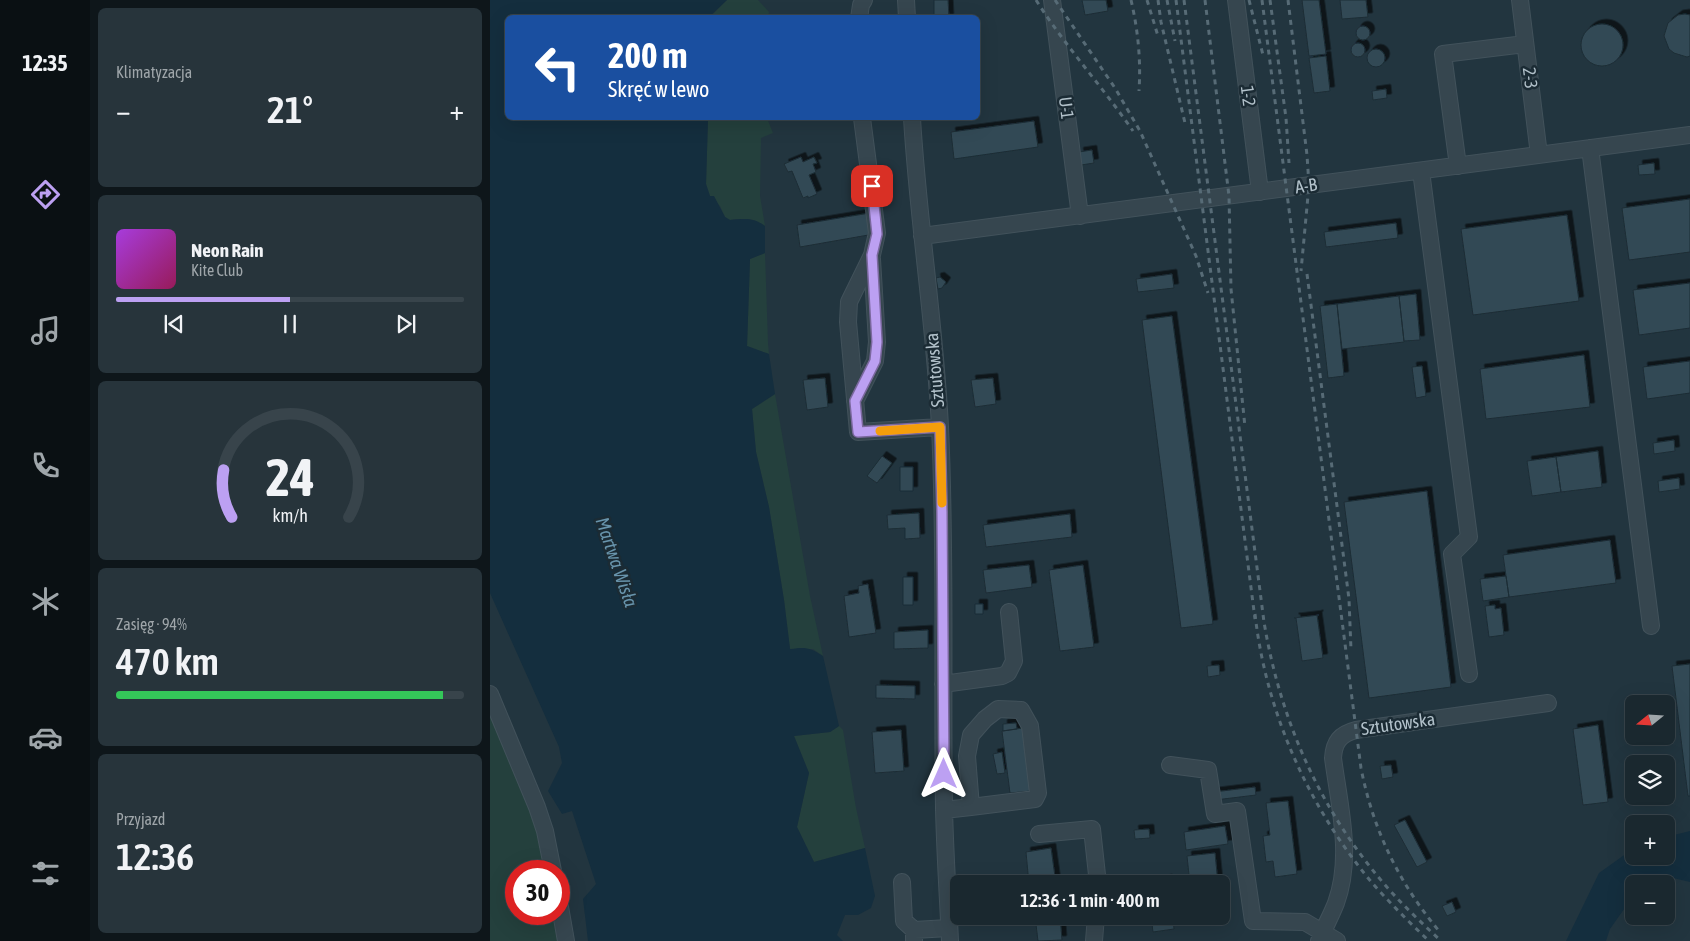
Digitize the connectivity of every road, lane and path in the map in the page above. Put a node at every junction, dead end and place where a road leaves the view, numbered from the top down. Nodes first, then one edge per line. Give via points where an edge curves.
1 (864, 0) edge
2 (906, 0) edge
3 (1052, 0) edge
4 (1236, 0) edge
5 (1520, 0) edge
6 (859, 15) edge
7 (907, 15) edge
8 (1525, 44) junction
9 (862, 120) edge
10 (912, 120) edge
11 (1690, 135) edge
12 (1590, 148) junction
13 (1539, 155) junction
14 (1458, 166) junction
15 (1421, 171) junction
16 (1260, 192) junction
17 (1080, 216) junction
18 (922, 236) junction
19 (872, 255) junction
20 (855, 401) junction
21 (940, 427) junction
22 (1009, 612) dead end
23 (1651, 626) dead end
24 (1469, 674) dead end
25 (943, 684) junction
26 (490, 694) edge
27 (1548, 703) dead end
28 (496, 728) edge
29 (1170, 765) dead end
30 (971, 807) junction
31 (944, 810) junction
32 (1039, 834) dead end
33 (551, 860) edge
34 (1097, 875) edge
35 (902, 882) dead end
36 (563, 925) edge
37 (1095, 925) edge
38 (950, 934) edge
39 (914, 936) edge
40 (1320, 936) edge
41 (566, 941) edge
42 (1094, 941) edge
43 (1337, 941) edge

1 - 6 street
2 - 7 street
3 - 17 street, U-1
4 - 16 street, 1-2
5 - 8 street, 2-3
8 - 13 street, 2-3
8 - 14 street via 1443,54
9 - 19 street via 877,234
10 - 18 street, Sztutowska
11 - 12 street, A-B
12 - 13 street, A-B
12 - 23 street
13 - 14 street, A-B
14 - 15 street, A-B
15 - 16 street, A-B
15 - 24 street via 1469,537 1452,554
16 - 17 street, A-B
17 - 18 street, A-B
18 - 21 street, Sztutowska
19 - 20 street via 877,342 875,361
19 - 20 street via 849,302
20 - 21 street via 858,432
21 - 25 street, Sztutowska
22 - 25 street via 1014,661 1008,673
25 - 31 street, Sztutowska
26 - 28 street
27 - 40 street, Sztutowska via 1356,730 1338,739 1333,747 1333,758 1343,829 1342,876 1336,902
28 - 33 street via 530,788
29 - 40 street via 1208,770 1215,814 1237,811 1252,921 1305,922
30 - 30 street via 968,756 971,735 998,709 1021,710 1030,726 1038,793 1035,799
30 - 31 street
31 - 38 street, Sztutowska
32 - 34 street via 1092,829
35 - 39 street via 904,921
36 - 41 street
37 - 42 street
38 - 39 street
40 - 43 street

